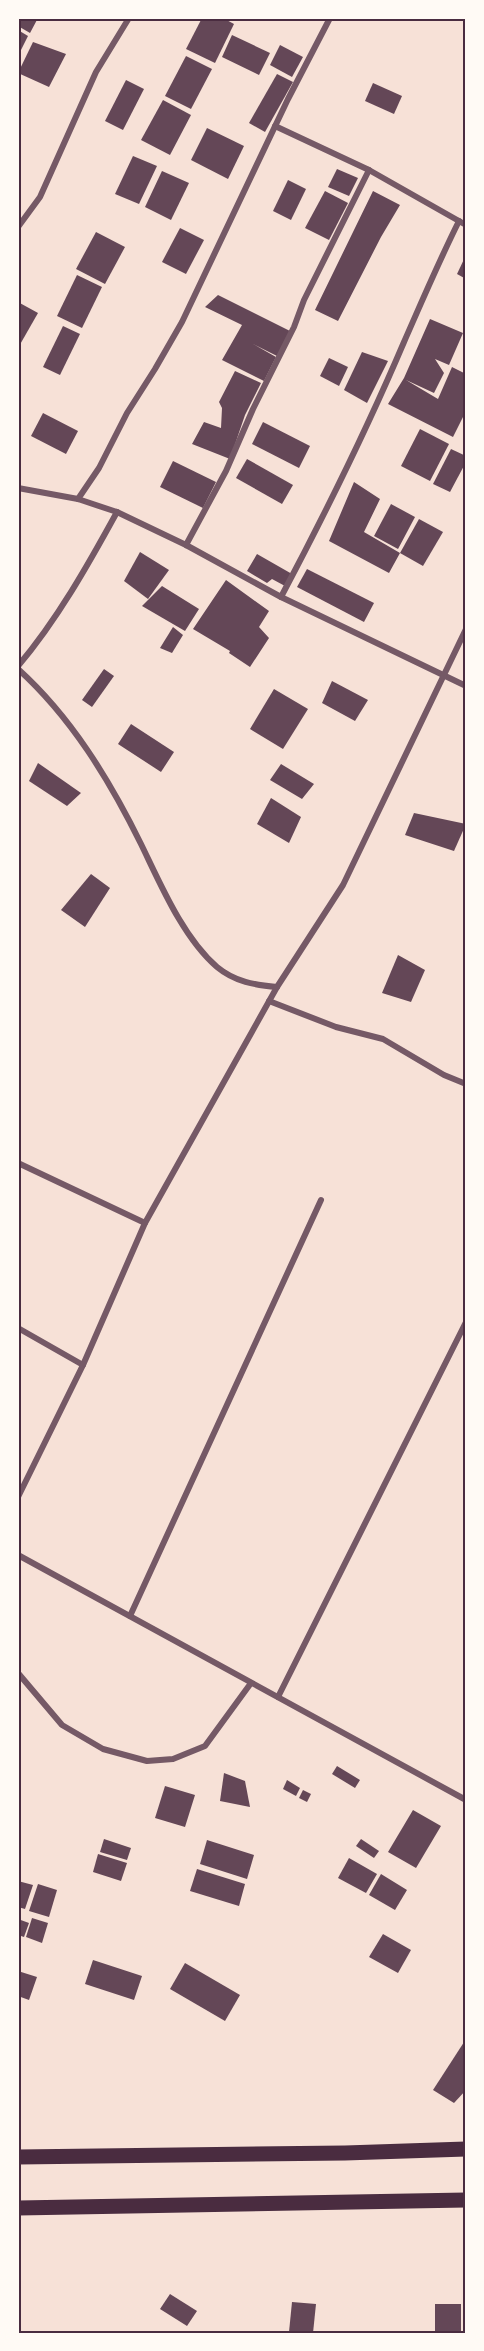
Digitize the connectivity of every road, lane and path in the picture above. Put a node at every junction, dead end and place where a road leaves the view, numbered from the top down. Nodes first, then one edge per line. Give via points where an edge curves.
1 (129, 18) edge
2 (330, 18) edge
3 (275, 126) junction
4 (369, 170) junction
5 (459, 221) junction
6 (466, 225) edge
7 (18, 227) edge
8 (18, 488) edge
9 (78, 499) junction
10 (117, 512) junction
11 (186, 545) junction
12 (281, 597) junction
13 (466, 629) edge
14 (18, 668) edge
15 (444, 676) junction
16 (466, 686) edge
17 (277, 987) junction
18 (269, 1001) junction
19 (466, 1084) edge
20 (18, 1162) edge
21 (321, 1200) dead end
22 (145, 1223) junction
23 (466, 1322) edge
24 (18, 1328) edge
25 (83, 1365) junction
26 (18, 1497) edge
27 (18, 1555) edge
28 (130, 1616) junction
29 (18, 1672) edge
30 (251, 1683) junction
31 (278, 1697) junction
32 (466, 1800) edge
33 (466, 2149) edge
34 (18, 2157) edge
35 (466, 2200) edge
36 (18, 2208) edge

1 - 7 street via 96,72 40,197
2 - 3 street
3 - 4 street
3 - 9 street via 182,322
4 - 5 street
4 - 11 street via 226,471
5 - 6 street
5 - 12 street via 346,469
8 - 9 street
9 - 10 street
10 - 11 street
10 - 14 street via 87,565
11 - 12 street
12 - 15 street
13 - 15 street
14 - 17 street via 78,734 118,800 172,908 204,953 233,978
15 - 16 street
15 - 17 street via 344,885
17 - 18 street
18 - 19 street via 336,1027 383,1039
18 - 22 street
20 - 22 street
21 - 28 street
22 - 25 street
23 - 31 street
24 - 25 street
25 - 26 street
27 - 28 street
28 - 30 street
29 - 30 street via 62,1725 103,1749 147,1761 173,1759 205,1746
30 - 31 street
31 - 32 street
33 - 34 highway
35 - 36 highway

